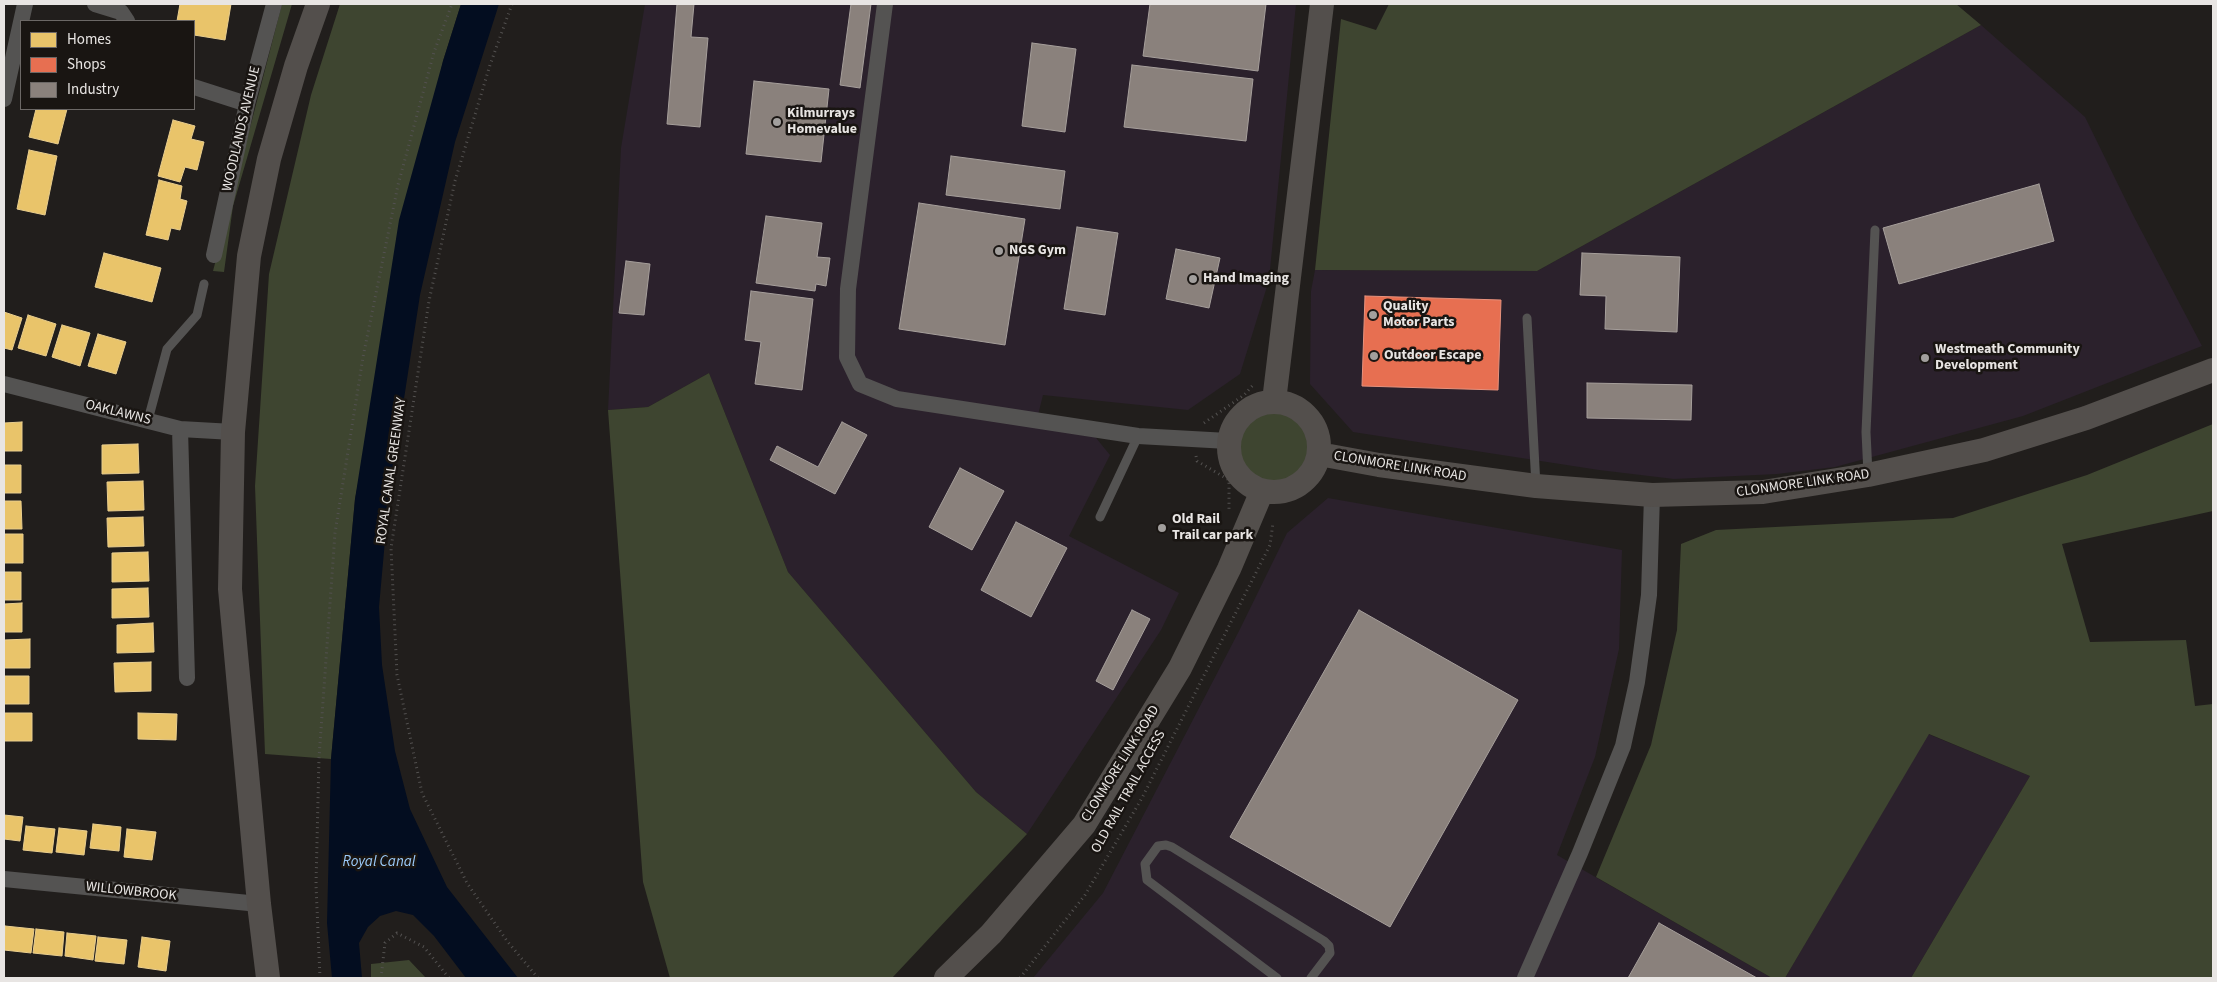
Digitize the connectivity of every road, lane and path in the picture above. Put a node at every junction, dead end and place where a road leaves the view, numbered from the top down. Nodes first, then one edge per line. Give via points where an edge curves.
1 (25, 4) edge
2 (95, 4) edge
3 (274, 4) edge
4 (318, 4) edge
5 (452, 4) edge
6 (512, 4) edge
7 (885, 4) edge
8 (1322, 4) edge
9 (22, 20) edge
10 (126, 20) edge
11 (20, 27) edge
12 (195, 87) edge
13 (4, 100) edge
14 (247, 104) junction
15 (1875, 230) dead end
16 (214, 255) dead end
17 (204, 284) dead end
18 (1527, 318) dead end
19 (2213, 370) edge
20 (4, 384) edge
21 (1274, 401) junction
22 (148, 420) junction
23 (180, 429) junction
24 (233, 432) junction
25 (1138, 436) junction
26 (1228, 442) junction
27 (1319, 454) junction
28 (1868, 475) junction
29 (1536, 486) junction
30 (1270, 492) junction
31 (1652, 495) junction
32 (1100, 516) dead end
33 (187, 678) dead end
34 (4, 880) edge
35 (259, 904) junction
36 (268, 978) edge
37 (320, 978) edge
38 (381, 978) edge
39 (449, 978) edge
40 (538, 978) edge
41 (946, 978) edge
42 (1020, 978) edge
43 (1277, 978) edge
44 (1311, 978) edge
45 (1525, 978) edge

1 - 9 street
2 - 10 street via 121,12
3 - 14 street, WOODLANDS AVENUE
4 - 24 main road via 269,159 249,256
5 - 37 path via 434,52 398,185 363,357 336,533 319,758 316,885
6 - 40 path, ROYAL CANAL GREENWAY via 455,181 429,301 391,548 397,675 422,792 467,883 507,942
7 - 25 street via 848,289 847,357 860,384 897,399
8 - 21 main road
11 - 13 street
12 - 14 street
14 - 16 street, WOODLANDS AVENUE
15 - 28 lane via 1866,432
17 - 22 lane via 197,315 167,349
18 - 29 lane
19 - 28 main road, CLONMORE LINK ROAD via 2086,418 1984,450
20 - 22 street, OAKLAWNS
21 - 26 main road via 1249,408 1239,417
21 - 27 main road via 1290,404 1308,418 1318,438
22 - 23 street, OAKLAWNS
23 - 24 street, OAKLAWNS
23 - 33 street
24 - 35 main road via 230,589
25 - 26 street
25 - 32 lane
26 - 30 main road via 1229,455 1240,478 1250,486
27 - 29 main road, CLONMORE LINK ROAD
27 - 30 main road via 1305,480 1292,489
28 - 31 main road, CLONMORE LINK ROAD via 1763,492
29 - 31 main road, CLONMORE LINK ROAD
30 - 41 main road, CLONMORE LINK ROAD via 1180,668 1084,825 990,934
30 - 42 path, OLD RAIL TRAIL ACCESS via 1270,545 1142,798 1085,895
31 - 45 street via 1649,595 1637,682 1623,746
34 - 35 street, WILLOWBROOK
35 - 36 main road
38 - 39 path via 385,944 397,933 424,947
43 - 44 lane via 1147,880 1145,864 1158,846 1172,847 1324,941 1330,953

